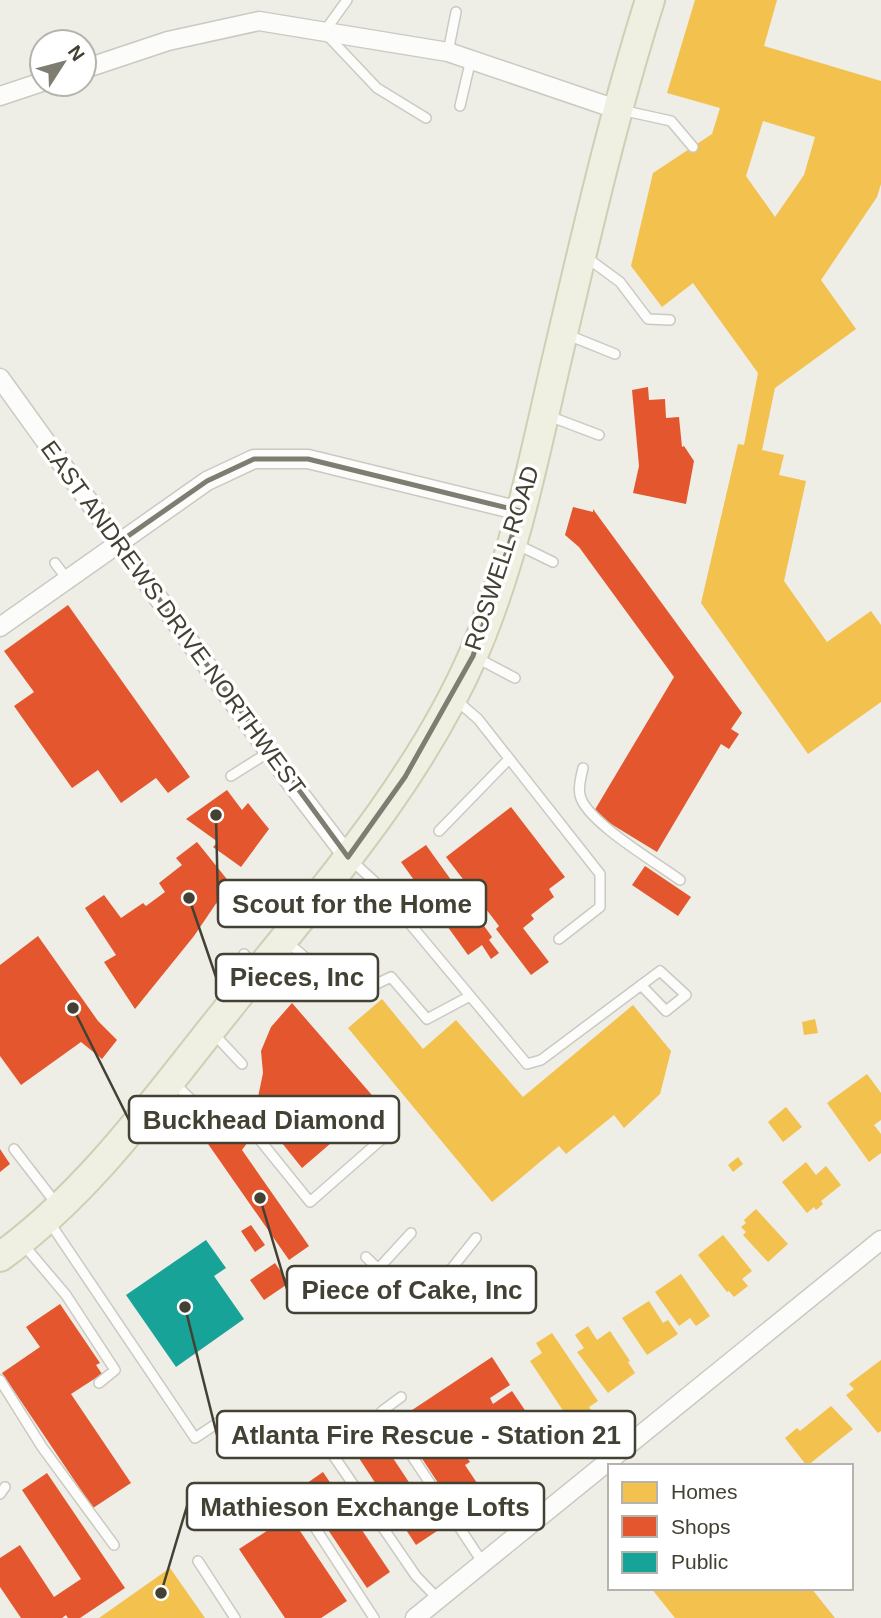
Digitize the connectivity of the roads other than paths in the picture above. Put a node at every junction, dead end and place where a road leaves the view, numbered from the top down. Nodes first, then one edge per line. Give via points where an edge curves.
1 (347, 0) edge
2 (650, 0) edge
3 (456, 12) dead end
4 (324, 32) junction
5 (449, 52) junction
6 (471, 59) junction
7 (98, 64) edge
8 (28, 87) edge
9 (0, 96) edge
10 (460, 106) dead end
11 (619, 110) junction
12 (426, 118) dead end
13 (693, 147) dead end
14 (581, 254) junction
15 (670, 320) dead end
16 (563, 333) junction
17 (615, 354) dead end
18 (2, 387) edge
19 (544, 415) junction
20 (599, 435) dead end
21 (520, 511) junction
22 (512, 542) junction
23 (118, 543) junction
24 (553, 562) dead end
25 (55, 564) dead end
26 (67, 579) junction
27 (0, 627) edge
28 (472, 656) junction
29 (515, 678) dead end
30 (452, 696) junction
31 (269, 752) junction
32 (509, 759) junction
33 (583, 768) dead end
34 (231, 776) dead end
35 (439, 831) dead end
36 (348, 857) junction
37 (680, 880) dead end
38 (283, 939) junction
39 (559, 939) dead end
40 (641, 985) junction
41 (470, 996) junction
42 (211, 1030) junction
43 (242, 1064) dead end
44 (171, 1080) junction
45 (383, 1138) dead end
46 (15, 1149) dead end
47 (53, 1212) junction
48 (411, 1233) dead end
49 (476, 1238) dead end
50 (881, 1240) edge
51 (10, 1249) edge
52 (366, 1257) dead end
53 (378, 1269) junction
54 (0, 1380) edge
55 (99, 1384) dead end
56 (401, 1397) dead end
57 (228, 1416) dead end
58 (333, 1455) dead end
59 (296, 1500) dead end
60 (114, 1545) dead end
61 (198, 1561) dead end
62 (483, 1563) junction
63 (428, 1611) edge
64 (234, 1618) edge
65 (374, 1618) edge

1 - 4 lane
2 - 11 main road, ROSWELL ROAD
3 - 5 lane
4 - 5 street
4 - 7 street via 259,21 168,41
4 - 12 lane via 377,88
5 - 6 street
6 - 10 lane
6 - 11 street
8 - 9 street
11 - 13 lane via 671,121
11 - 14 main road, ROSWELL ROAD
14 - 15 lane via 620,282 648,319
14 - 16 main road, ROSWELL ROAD
16 - 17 lane
16 - 19 main road, ROSWELL ROAD
18 - 23 street, EAST ANDREWS DRIVE NORTHWEST
19 - 20 lane
19 - 21 main road, ROSWELL ROAD
21 - 22 main road, ROSWELL ROAD
21 - 23 street via 308,459 254,459 207,481
22 - 24 lane
22 - 28 main road, ROSWELL ROAD
23 - 26 street
23 - 31 street, EAST ANDREWS DRIVE NORTHWEST
25 - 26 lane
26 - 27 street
28 - 29 lane
28 - 30 main road, ROSWELL ROAD
30 - 32 lane via 478,719
30 - 36 main road, ROSWELL ROAD via 405,778
31 - 34 lane
31 - 36 street, EAST ANDREWS DRIVE NORTHWEST
32 - 35 lane
32 - 39 lane via 600,874 600,906
33 - 37 lane via 580,796 593,818
36 - 38 main road, ROSWELL ROAD
36 - 41 lane via 375,882
38 - 41 lane via 351,996 391,976 427,1019
38 - 42 main road, ROSWELL ROAD via 251,962
40 - 40 lane via 660,971 685,995 666,1012
40 - 41 lane via 541,1060 527,1064
42 - 43 lane
42 - 44 main road, ROSWELL ROAD
44 - 45 lane via 202,1111 234,1108 310,1202
44 - 47 main road, ROSWELL ROAD via 121,1142
46 - 47 lane
47 - 51 main road, ROSWELL ROAD
47 - 57 lane via 195,1438
48 - 53 lane
49 - 53 lane via 448,1273 414,1304
50 - 62 street
51 - 55 lane via 66,1295 115,1370
52 - 53 lane
54 - 60 lane via 42,1447
56 - 62 lane via 382,1410
58 - 63 lane via 416,1576
59 - 65 lane
61 - 64 lane
62 - 63 street

